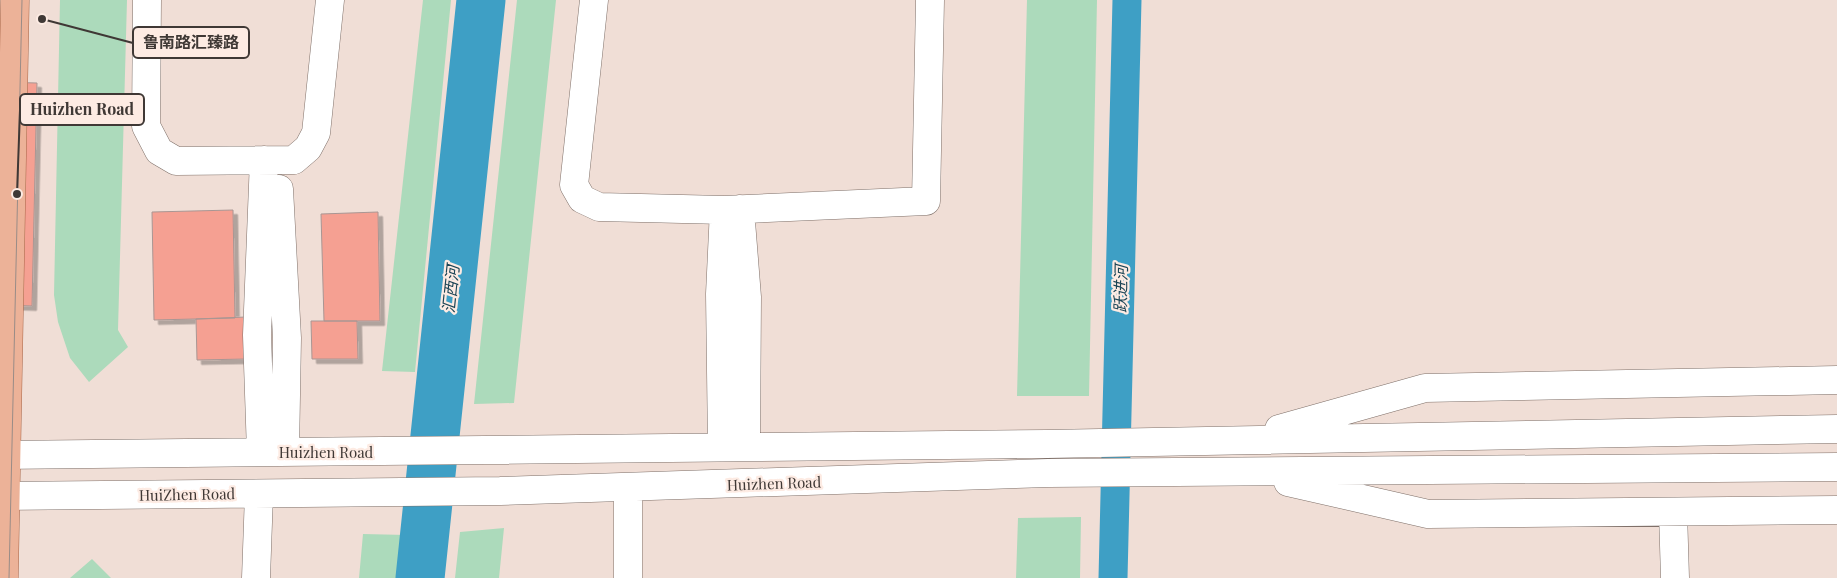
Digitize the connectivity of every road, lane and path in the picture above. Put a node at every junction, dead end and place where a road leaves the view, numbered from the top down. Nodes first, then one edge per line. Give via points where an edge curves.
1 (16, 0) edge
2 (147, 0) edge
3 (330, 0) edge
4 (594, 0) edge
5 (930, 0) edge
6 (271, 160) junction
7 (732, 209) junction
8 (1837, 380) edge
9 (1837, 428) edge
10 (1243, 440) junction
11 (734, 446) junction
12 (273, 452) junction
13 (3, 454) edge
14 (1837, 467) edge
15 (1243, 471) junction
16 (628, 488) junction
17 (374, 492) joint
18 (259, 494) junction
19 (3, 496) edge
20 (1837, 510) edge
21 (1672, 512) junction
22 (4, 578) edge
23 (256, 578) edge
24 (628, 578) edge
25 (1675, 578) edge

1 - 13 main road
2 - 6 street via 146,126 159,151 176,161
3 - 6 street via 316,133 308,148 294,160
4 - 7 street via 574,185 582,199 599,207
5 - 7 street via 926,201
6 - 12 street via 287,338
7 - 11 street via 747,296
8 - 10 street via 1425,388
9 - 10 street
10 - 11 street
11 - 12 street, Huizhen Road
12 - 13 street, Huizhen Road
13 - 19 main road
14 - 15 street
15 - 16 street, Huizhen Road via 1048,473
15 - 21 street via 1428,514
16 - 17 street, Huizhen Road
16 - 24 street
17 - 18 street, HuiZhen Road
18 - 19 street, HuiZhen Road
18 - 23 street
19 - 22 main road
20 - 21 street
21 - 25 street

